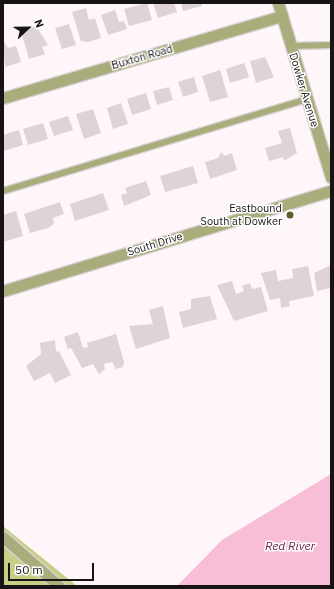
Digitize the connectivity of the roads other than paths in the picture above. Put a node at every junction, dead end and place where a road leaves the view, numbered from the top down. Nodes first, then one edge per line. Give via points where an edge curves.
1 (278, 3) edge
2 (282, 16) junction
3 (331, 45) edge
4 (291, 46) junction
5 (3, 98) edge
6 (307, 100) junction
7 (331, 177) edge
8 (3, 191) edge
9 (331, 191) edge
10 (3, 290) edge
11 (3, 537) edge
12 (59, 586) edge

1 - 2 street, Dowker Avenue
2 - 4 street, Dowker Avenue
2 - 5 street, Buxton Road
3 - 4 lane
4 - 6 street, Dowker Avenue
6 - 7 street, Dowker Avenue
6 - 8 lane
9 - 10 street, South Drive
11 - 12 street

